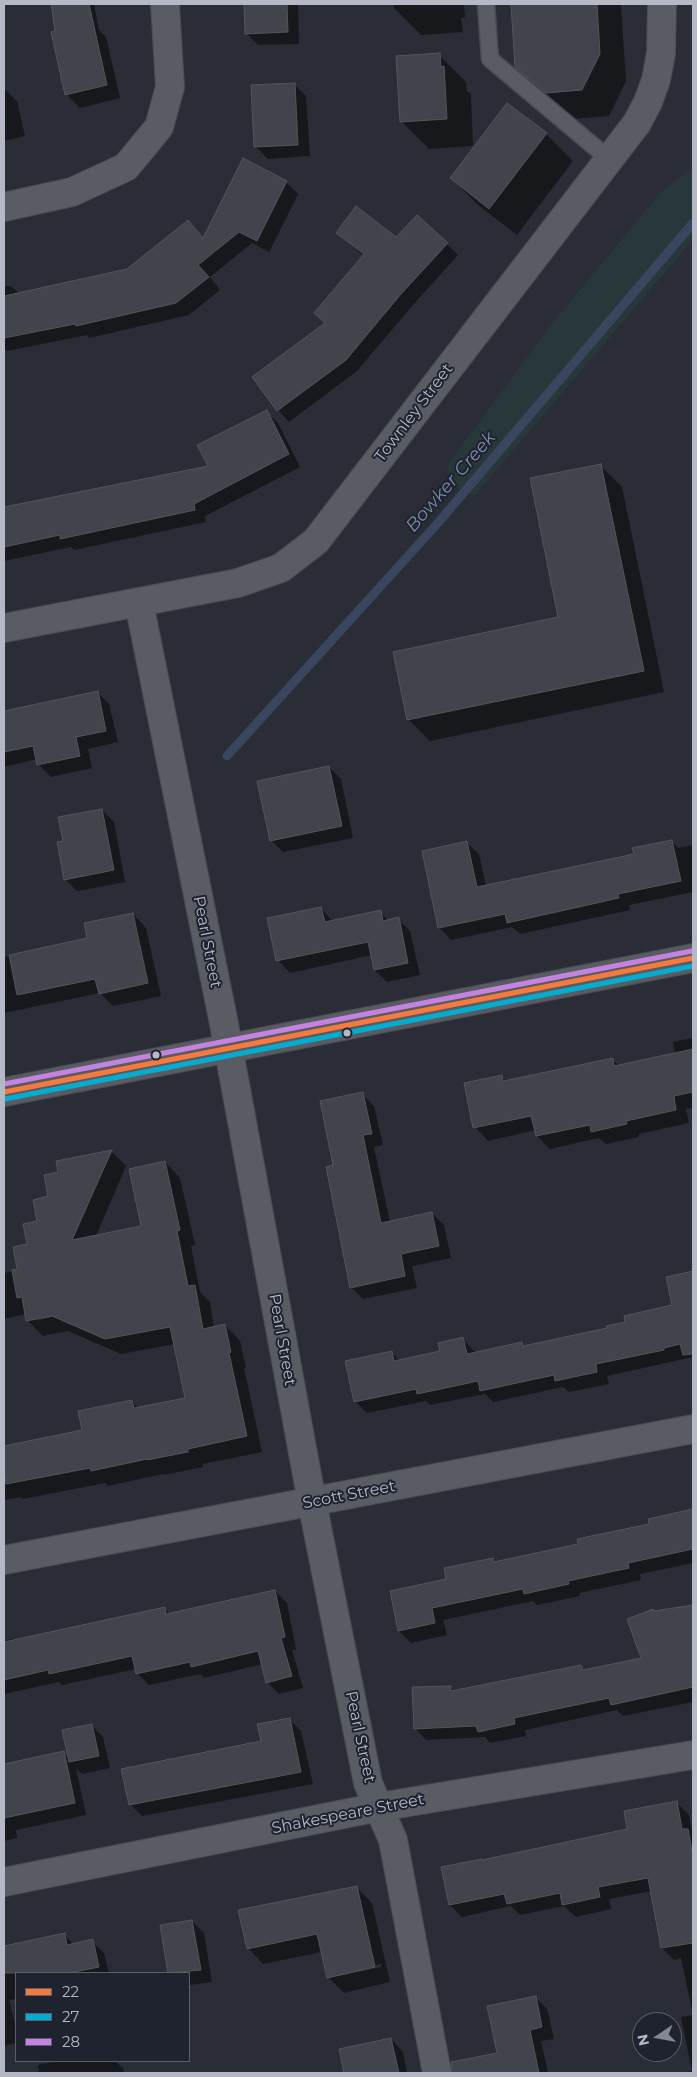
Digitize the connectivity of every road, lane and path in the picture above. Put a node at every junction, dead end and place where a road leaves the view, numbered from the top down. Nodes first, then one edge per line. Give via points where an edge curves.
1 (165, 4) edge
2 (486, 4) edge
3 (662, 4) edge
4 (609, 159) junction
5 (4, 207) edge
6 (139, 603) junction
7 (4, 628) edge
8 (693, 958) edge
9 (228, 1049) junction
10 (4, 1092) edge
11 (693, 1430) edge
12 (312, 1502) junction
13 (4, 1560) edge
14 (693, 1755) edge
15 (379, 1807) junction
16 (4, 1882) edge
17 (437, 2073) edge

1 - 5 street via 170,87 159,127 126,167 72,192
2 - 4 lane via 490,59
3 - 4 street, Townley Street via 661,53 656,80 637,123
4 - 6 street, Townley Street via 316,541 281,568 238,583
6 - 7 street, Townley Street
6 - 9 street, Pearl Street
8 - 9 main road
9 - 10 main road
9 - 12 street, Pearl Street
11 - 12 street, Scott Street
12 - 13 street, Scott Street
12 - 15 street, Pearl Street via 368,1783
14 - 15 street, Shakespeare Street
15 - 16 street, Shakespeare Street
15 - 17 street, Pearl Street via 393,1840

